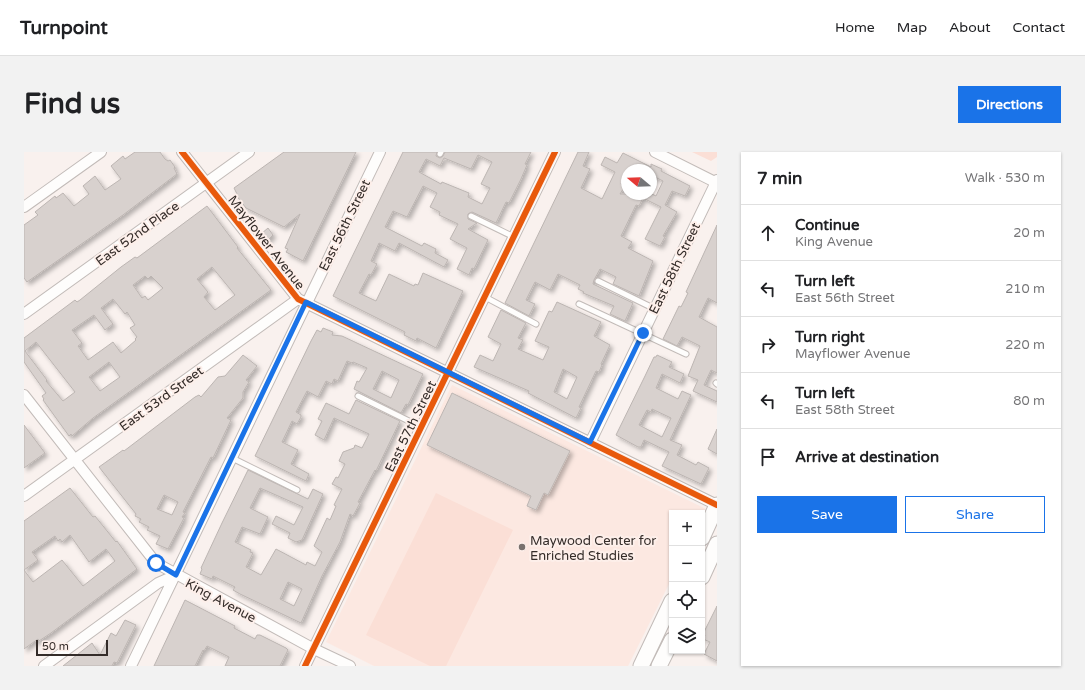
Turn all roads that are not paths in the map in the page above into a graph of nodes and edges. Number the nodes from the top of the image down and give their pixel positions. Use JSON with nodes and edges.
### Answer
{"nodes":[{"id":1,"x":101,"y":152,"type":"edge"},
{"id":2,"x":182,"y":152,"type":"edge"},
{"id":3,"x":249,"y":152,"type":"edge"},
{"id":4,"x":380,"y":152,"type":"edge"},
{"id":5,"x":655,"y":152,"type":"edge"},
{"id":6,"x":553,"y":153,"type":"edge"},
{"id":7,"x":717,"y":182,"type":"edge"},
{"id":8,"x":206,"y":183,"type":"junction"},
{"id":9,"x":24,"y":207,"type":"edge"},
{"id":10,"x":471,"y":216,"type":"dead end"},
{"id":11,"x":514,"y":237,"type":"junction"},
{"id":12,"x":598,"y":281,"type":"dead end"},
{"id":13,"x":485,"y":297,"type":"junction"},
{"id":14,"x":302,"y":301,"type":"junction"},
{"id":15,"x":579,"y":304,"type":"dead end"},
{"id":16,"x":655,"y":309,"type":"junction"},
{"id":17,"x":24,"y":314,"type":"edge"},
{"id":18,"x":536,"y":324,"type":"dead end"},
{"id":19,"x":643,"y":333,"type":"junction"},
{"id":20,"x":686,"y":354,"type":"dead end"},
{"id":21,"x":448,"y":372,"type":"junction"},
{"id":22,"x":24,"y":395,"type":"edge"},
{"id":23,"x":358,"y":396,"type":"dead end"},
{"id":24,"x":422,"y":427,"type":"junction"},
{"id":25,"x":590,"y":442,"type":"junction"},
{"id":26,"x":232,"y":458,"type":"junction"},
{"id":27,"x":75,"y":460,"type":"junction"},
{"id":28,"x":297,"y":490,"type":"dead end"},
{"id":29,"x":24,"y":496,"type":"edge"},
{"id":30,"x":717,"y":505,"type":"edge"},
{"id":31,"x":705,"y":531,"type":"edge"},
{"id":32,"x":717,"y":544,"type":"edge"},
{"id":33,"x":705,"y":570,"type":"edge"},
{"id":34,"x":176,"y":575,"type":"junction"},
{"id":35,"x":669,"y":607,"type":"edge"},
{"id":36,"x":669,"y":646,"type":"edge"},
{"id":37,"x":314,"y":649,"type":"junction"},
{"id":38,"x":44,"y":666,"type":"edge"},
{"id":39,"x":131,"y":666,"type":"edge"},
{"id":40,"x":305,"y":666,"type":"edge"},
{"id":41,"x":350,"y":666,"type":"edge"},
{"id":42,"x":641,"y":666,"type":"edge"},
{"id":43,"x":660,"y":666,"type":"edge"}],
"edges":[{"from":1,"to":9,"type":"street"},
{"from":2,"to":8,"type":"street","name":"Mayflower Avenue"},
{"from":3,"to":8,"type":"street","name":"East 52nd Place"},
{"from":4,"to":14,"type":"street","name":"East 56th Street"},
{"from":5,"to":7,"type":"street"},
{"from":6,"to":11,"type":"street","name":"East 57th Street"},
{"from":7,"to":16,"type":"street","name":"East 58th Street"},
{"from":8,"to":14,"type":"street","name":"Mayflower Avenue"},
{"from":8,"to":17,"type":"street","name":"East 52nd Place"},
{"from":10,"to":11,"type":"lane"},
{"from":11,"to":13,"type":"street","name":"East 57th Street"},
{"from":12,"to":16,"type":"lane"},
{"from":13,"to":18,"type":"lane"},
{"from":13,"to":21,"type":"street","name":"East 57th Street"},
{"from":14,"to":21,"type":"street","name":"Mayflower Avenue"},
{"from":14,"to":26,"type":"street","name":"East 56th Street"},
{"from":14,"to":27,"type":"street","name":"East 53rd Street"},
{"from":15,"to":19,"type":"lane"},
{"from":16,"to":19,"type":"street","name":"East 58th Street"},
{"from":19,"to":20,"type":"lane"},
{"from":19,"to":25,"type":"street","name":"East 58th Street"},
{"from":21,"to":24,"type":"street","name":"East 57th Street"},
{"from":21,"to":25,"type":"street","name":"Mayflower Avenue"},
{"from":22,"to":27,"type":"street","name":"King Avenue"},
{"from":23,"to":24,"type":"lane"},
{"from":24,"to":37,"type":"street","name":"East 57th Street"},
{"from":25,"to":30,"type":"street","name":"Mayflower Avenue"},
{"from":26,"to":28,"type":"lane"},
{"from":26,"to":34,"type":"street","name":"East 56th Street"},
{"from":27,"to":29,"type":"street","name":"East 53rd Street"},
{"from":27,"to":34,"type":"street","name":"King Avenue"},
{"from":30,"to":31,"type":"main road"},
{"from":32,"to":33,"type":"main road"},
{"from":34,"to":37,"type":"street","name":"King Avenue"},
{"from":34,"to":38,"type":"street"},
{"from":34,"to":39,"type":"street","name":"East 56th Street"},
{"from":35,"to":42,"type":"main road"},
{"from":36,"to":43,"type":"main road"},
{"from":37,"to":40,"type":"street","name":"East 57th Street"},
{"from":37,"to":41,"type":"street","name":"King Avenue"}]}
